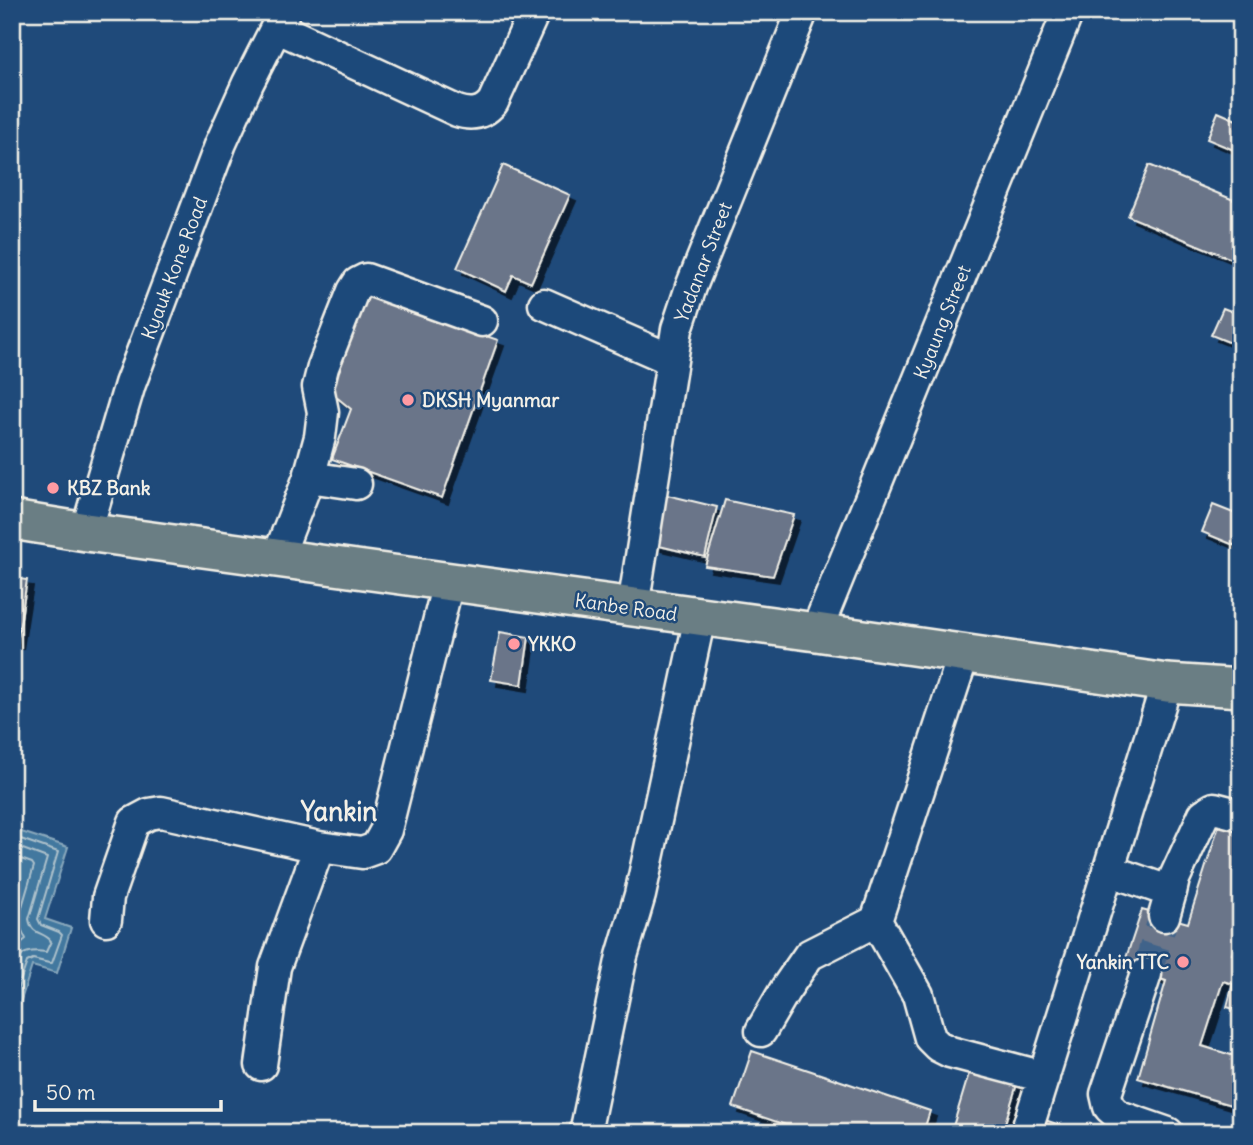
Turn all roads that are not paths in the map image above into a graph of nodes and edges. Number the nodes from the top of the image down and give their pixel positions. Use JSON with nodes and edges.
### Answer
{"nodes":[{"id":1,"x":534,"y":12,"type":"edge"},
{"id":2,"x":802,"y":12,"type":"edge"},
{"id":3,"x":1068,"y":12,"type":"edge"},
{"id":4,"x":280,"y":20,"type":"edge"},
{"id":5,"x":544,"y":303,"type":"dead end"},
{"id":6,"x":482,"y":321,"type":"dead end"},
{"id":7,"x":673,"y":360,"type":"junction"},
{"id":8,"x":309,"y":477,"type":"junction"},
{"id":9,"x":356,"y":484,"type":"dead end"},
{"id":10,"x":12,"y":520,"type":"edge"},
{"id":11,"x":86,"y":532,"type":"junction"},
{"id":12,"x":277,"y":559,"type":"junction"},
{"id":13,"x":448,"y":583,"type":"junction"},
{"id":14,"x":633,"y":607,"type":"junction"},
{"id":15,"x":700,"y":617,"type":"junction"},
{"id":16,"x":816,"y":632,"type":"junction"},
{"id":17,"x":964,"y":653,"type":"junction"},
{"id":18,"x":1167,"y":683,"type":"junction"},
{"id":19,"x":1241,"y":688,"type":"edge"},
{"id":20,"x":1241,"y":815,"type":"edge"},
{"id":21,"x":319,"y":847,"type":"junction"},
{"id":22,"x":1108,"y":870,"type":"junction"},
{"id":23,"x":106,"y":920,"type":"dead end"},
{"id":24,"x":876,"y":921,"type":"junction"},
{"id":25,"x":1146,"y":974,"type":"tunnel mouth"},
{"id":26,"x":761,"y":1031,"type":"dead end"},
{"id":27,"x":261,"y":1065,"type":"dead end"},
{"id":28,"x":1044,"y":1077,"type":"junction"},
{"id":29,"x":585,"y":1133,"type":"edge"},
{"id":30,"x":1026,"y":1133,"type":"edge"},
{"id":31,"x":1168,"y":1133,"type":"edge"}],
"edges":[{"from":1,"to":4,"type":"street"},
{"from":2,"to":7,"type":"street","name":"Yadanar Street"},
{"from":3,"to":16,"type":"street","name":"Kyaung Street"},
{"from":4,"to":11,"type":"street","name":"Kyauk Kone Road"},
{"from":5,"to":7,"type":"street"},
{"from":6,"to":8,"type":"street"},
{"from":7,"to":14,"type":"street","name":"Yadanar Street"},
{"from":8,"to":9,"type":"street"},
{"from":8,"to":12,"type":"street"},
{"from":10,"to":11,"type":"main road","name":"Kanbe Road"},
{"from":11,"to":12,"type":"main road","name":"Kanbe Road"},
{"from":12,"to":13,"type":"main road","name":"Kanbe Road"},
{"from":13,"to":14,"type":"main road","name":"Kanbe Road"},
{"from":13,"to":21,"type":"street"},
{"from":14,"to":15,"type":"main road","name":"Kanbe Road"},
{"from":15,"to":16,"type":"main road","name":"Kanbe Road"},
{"from":15,"to":29,"type":"street"},
{"from":16,"to":17,"type":"main road","name":"Kanbe Road"},
{"from":17,"to":18,"type":"main road","name":"Kanbe Road"},
{"from":17,"to":24,"type":"street"},
{"from":18,"to":19,"type":"main road","name":"Kanbe Road"},
{"from":18,"to":22,"type":"street"},
{"from":20,"to":22,"type":"street"},
{"from":21,"to":23,"type":"street"},
{"from":21,"to":27,"type":"street"},
{"from":22,"to":28,"type":"street"},
{"from":24,"to":26,"type":"street"},
{"from":24,"to":28,"type":"street"},
{"from":25,"to":31,"type":"street"},
{"from":28,"to":30,"type":"street"}]}
